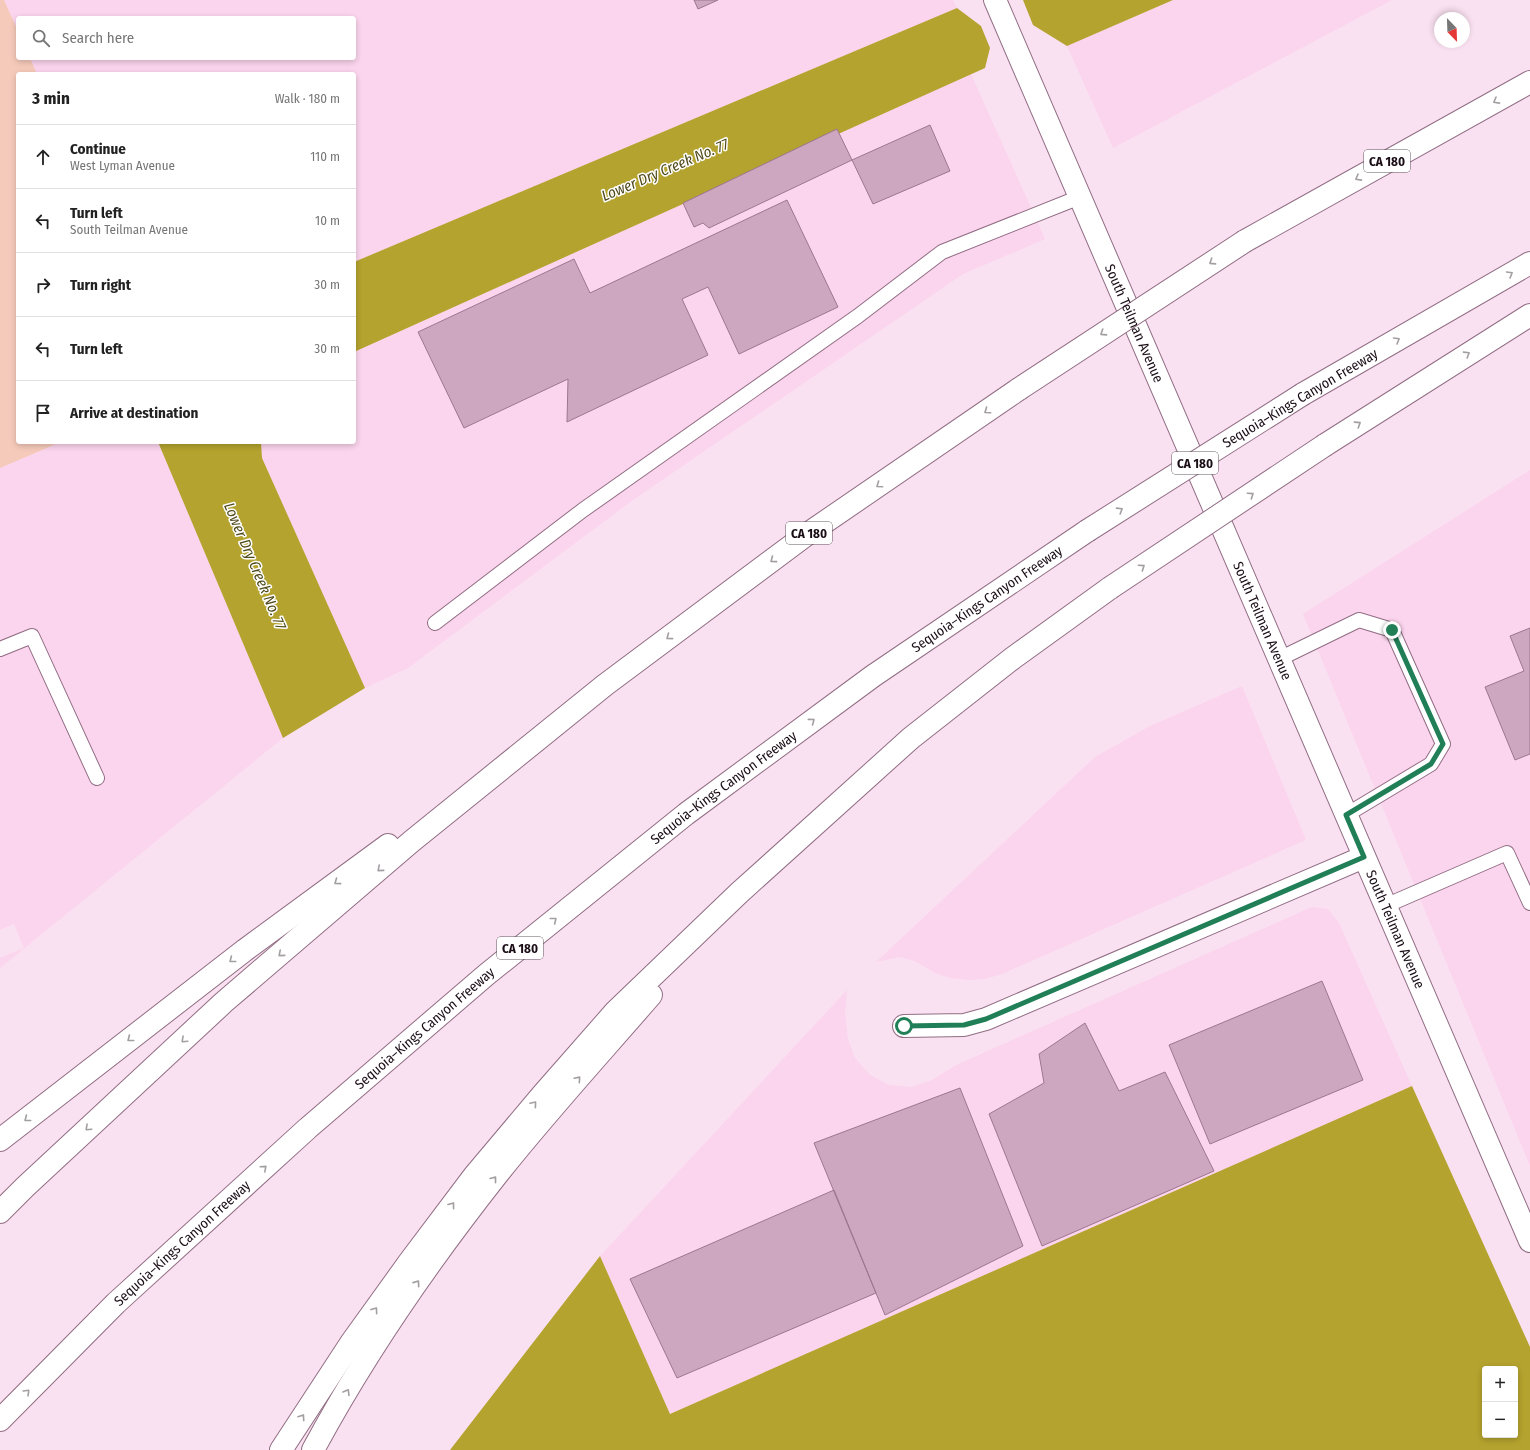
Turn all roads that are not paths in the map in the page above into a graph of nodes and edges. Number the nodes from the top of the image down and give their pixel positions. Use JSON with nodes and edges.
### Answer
{"nodes":[{"id":1,"x":996,"y":2,"type":"edge"},
{"id":2,"x":1530,"y":82,"type":"edge"},
{"id":3,"x":1080,"y":197,"type":"junction"},
{"id":4,"x":1530,"y":263,"type":"edge"},
{"id":5,"x":1530,"y":315,"type":"edge"},
{"id":6,"x":435,"y":623,"type":"dead end"},
{"id":7,"x":0,"y":649,"type":"edge"},
{"id":8,"x":1279,"y":659,"type":"junction"},
{"id":9,"x":605,"y":685,"type":"junction"},
{"id":10,"x":97,"y":778,"type":"dead end"},
{"id":11,"x":1346,"y":815,"type":"junction"},
{"id":12,"x":1364,"y":857,"type":"junction"},
{"id":13,"x":739,"y":892,"type":"junction"},
{"id":14,"x":1530,"y":903,"type":"edge"},
{"id":15,"x":1385,"y":906,"type":"junction"},
{"id":16,"x":904,"y":1026,"type":"dead end"},
{"id":17,"x":0,"y":1140,"type":"edge"},
{"id":18,"x":0,"y":1212,"type":"edge"},
{"id":19,"x":1528,"y":1231,"type":"edge"},
{"id":20,"x":0,"y":1420,"type":"edge"},
{"id":21,"x":281,"y":1450,"type":"edge"},
{"id":22,"x":313,"y":1450,"type":"edge"}],
"edges":[{"from":1,"to":3,"type":"main road","name":"South Teilman Avenue"},
{"from":2,"to":9,"type":"main road","number":"CA 180","one_way":true,"bridge":true},
{"from":3,"to":6,"type":"lane"},
{"from":3,"to":8,"type":"main road","name":"South Teilman Avenue"},
{"from":20,"to":4,"type":"main road","name":"Sequoia–Kings Canyon Freeway","number":"CA 180","one_way":true,"bridge":true},
{"from":13,"to":5,"type":"main road","one_way":true,"bridge":true},
{"from":7,"to":10,"type":"lane"},
{"from":8,"to":11,"type":"main road","name":"South Teilman Avenue"},
{"from":8,"to":11,"type":"lane"},
{"from":9,"to":17,"type":"main road","one_way":true},
{"from":9,"to":18,"type":"main road","number":"CA 180","one_way":true},
{"from":11,"to":12,"type":"main road","name":"South Teilman Avenue"},
{"from":12,"to":15,"type":"main road","name":"South Teilman Avenue"},
{"from":12,"to":16,"type":"main road"},
{"from":21,"to":13,"type":"main road","one_way":true},
{"from":22,"to":13,"type":"main road","one_way":true},
{"from":14,"to":15,"type":"lane"},
{"from":15,"to":19,"type":"main road","name":"South Teilman Avenue"}]}
